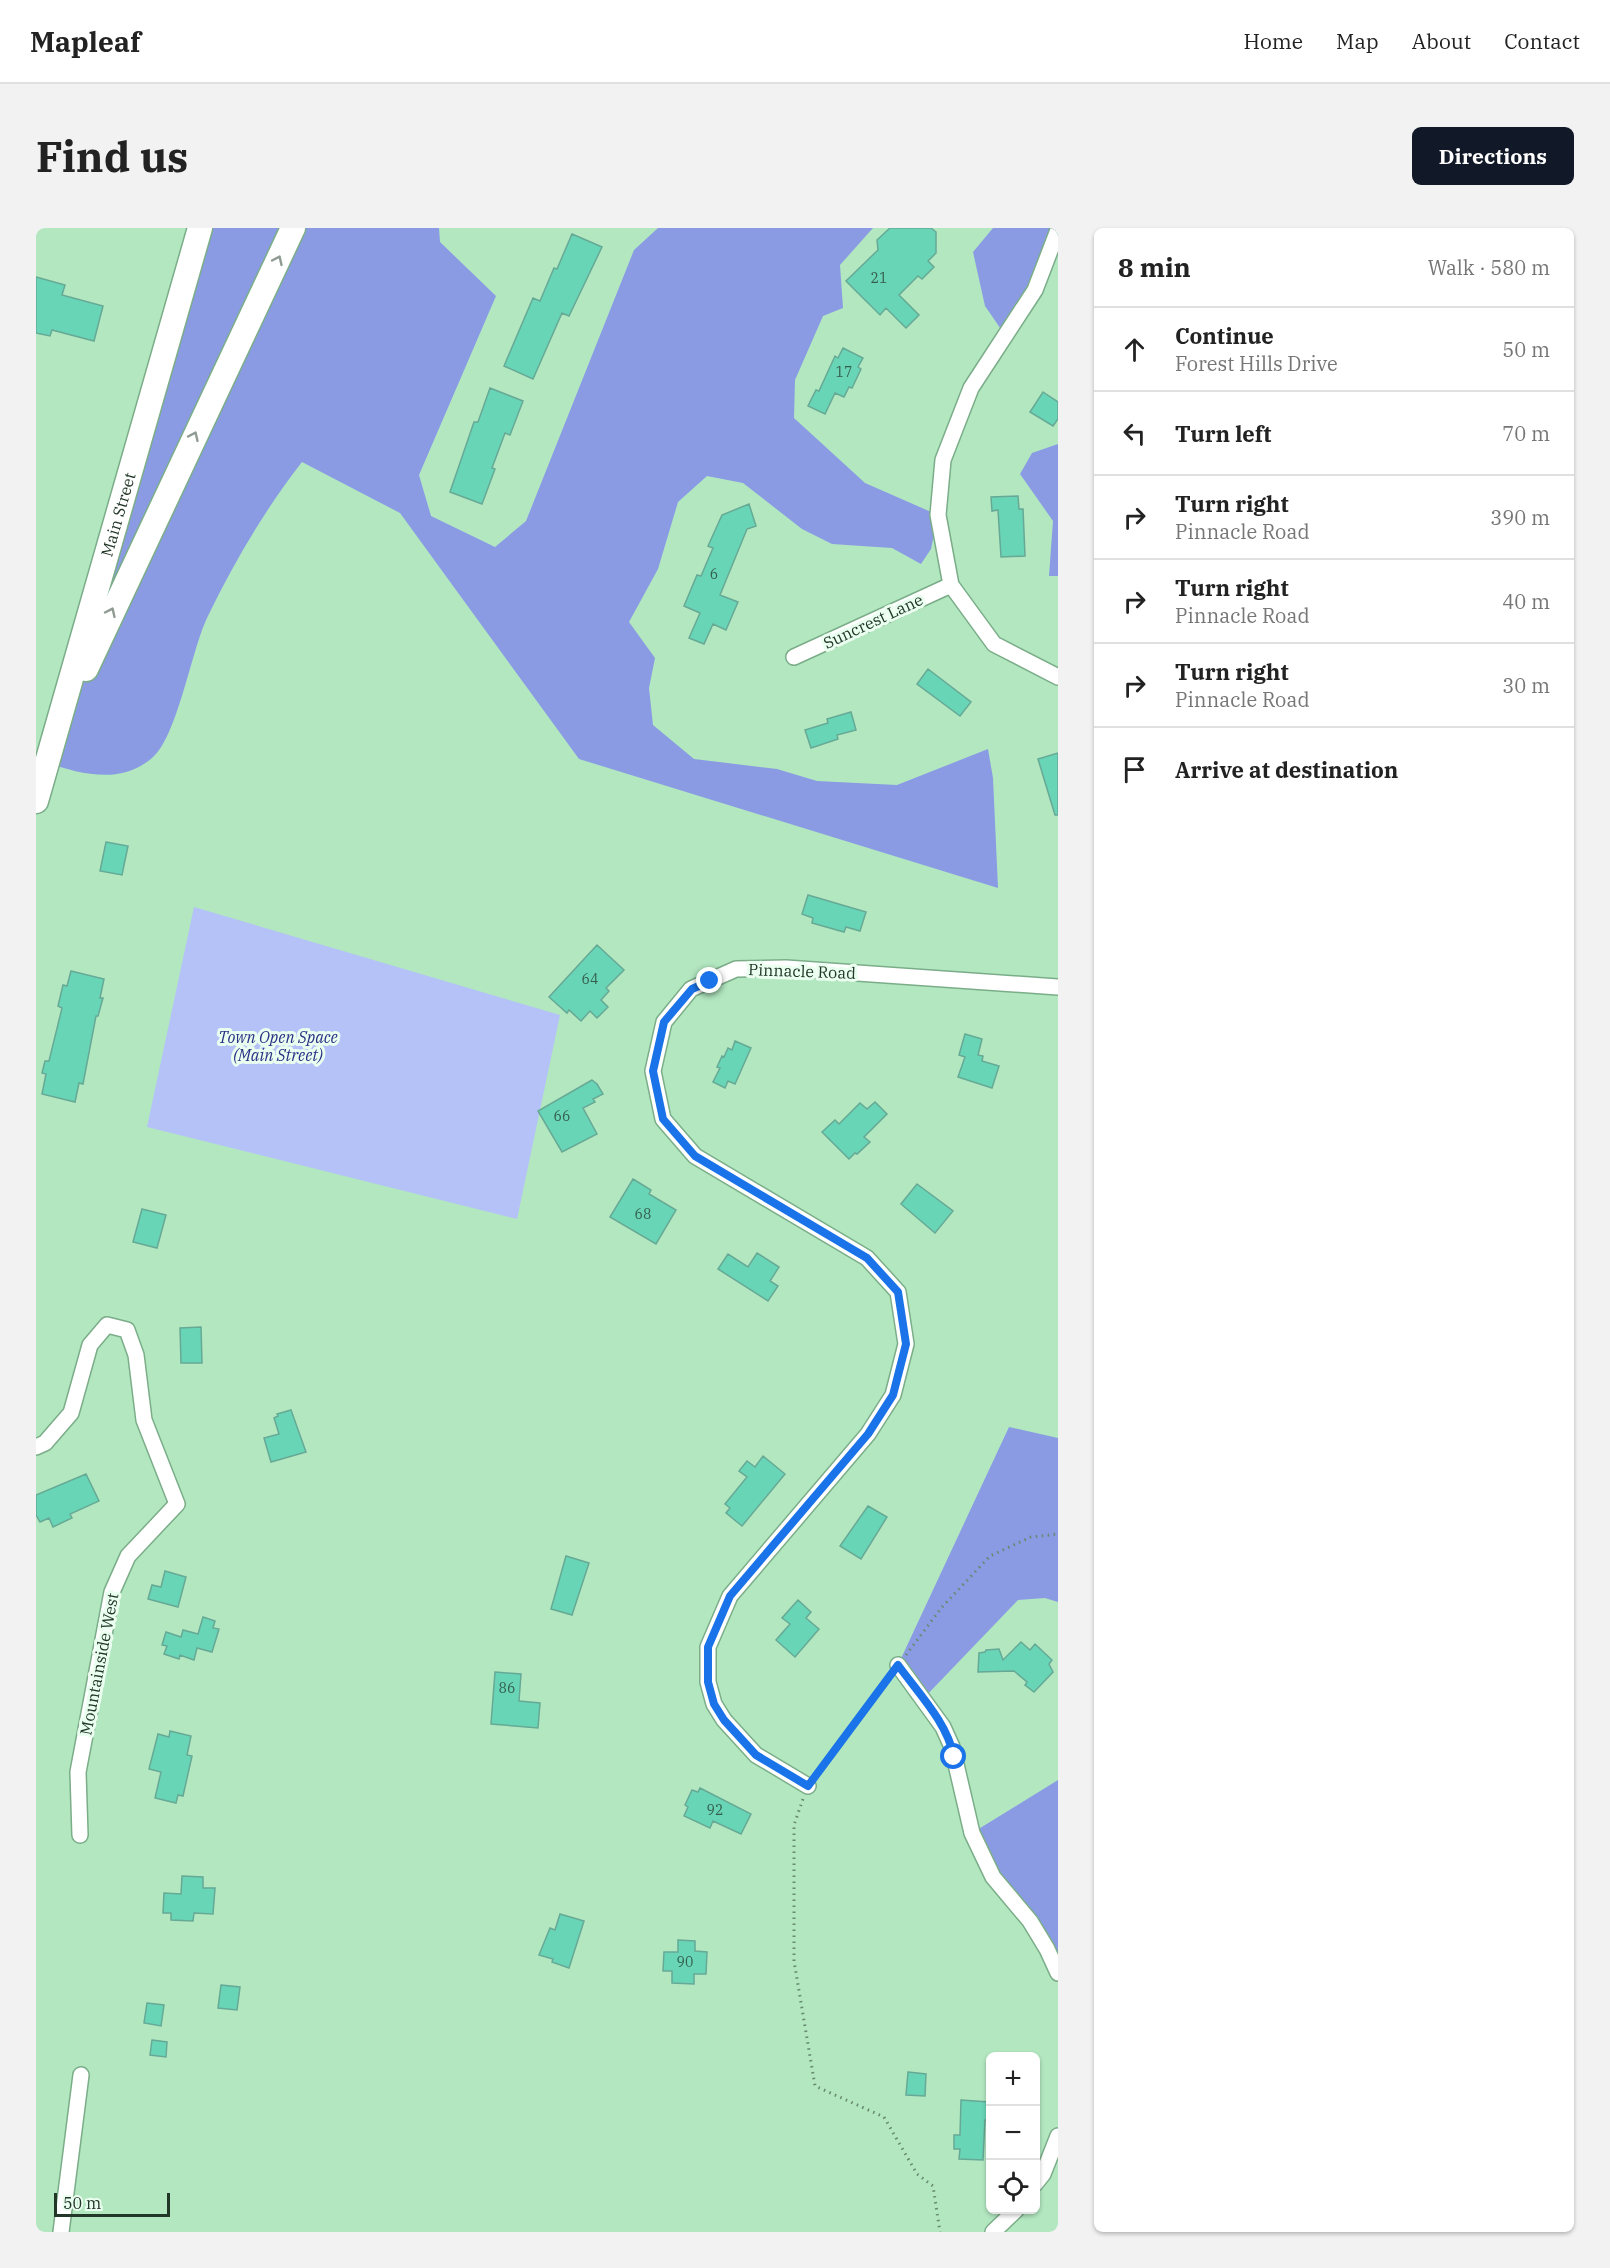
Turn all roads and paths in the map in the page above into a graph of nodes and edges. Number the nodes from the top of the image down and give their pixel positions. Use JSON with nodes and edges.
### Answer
{"nodes":[{"id":1,"x":200,"y":228,"type":"edge"},
{"id":2,"x":293,"y":228,"type":"edge"},
{"id":3,"x":1058,"y":230,"type":"edge"},
{"id":4,"x":951,"y":585,"type":"junction"},
{"id":5,"x":794,"y":657,"type":"dead end"},
{"id":6,"x":1058,"y":677,"type":"edge"},
{"id":7,"x":47,"y":763,"type":"junction"},
{"id":8,"x":36,"y":801,"type":"edge"},
{"id":9,"x":1058,"y":987,"type":"edge"},
{"id":10,"x":36,"y":1447,"type":"edge"},
{"id":11,"x":1058,"y":1534,"type":"edge"},
{"id":12,"x":898,"y":1665,"type":"junction"},
{"id":13,"x":808,"y":1786,"type":"junction"},
{"id":14,"x":80,"y":1834,"type":"dead end"},
{"id":15,"x":1058,"y":1973,"type":"edge"},
{"id":16,"x":81,"y":2075,"type":"dead end"},
{"id":17,"x":1058,"y":2136,"type":"edge"},
{"id":18,"x":1040,"y":2178,"type":"edge"},
{"id":19,"x":1012,"y":2214,"type":"edge"},
{"id":20,"x":61,"y":2232,"type":"edge"},
{"id":21,"x":940,"y":2232,"type":"edge"},
{"id":22,"x":993,"y":2232,"type":"edge"}],
"edges":[{"from":1,"to":7,"type":"highway","name":"Main Street"},
{"from":7,"to":2,"type":"highway","one_way":true},
{"from":3,"to":4,"type":"street"},
{"from":4,"to":5,"type":"street","name":"Suncrest Lane"},
{"from":4,"to":6,"type":"street"},
{"from":7,"to":8,"type":"highway","name":"Main Street"},
{"from":9,"to":13,"type":"street","name":"Pinnacle Road"},
{"from":10,"to":14,"type":"street","name":"Mountainside West"},
{"from":11,"to":12,"type":"path"},
{"from":12,"to":13,"type":"path"},
{"from":12,"to":15,"type":"street"},
{"from":13,"to":21,"type":"path"},
{"from":16,"to":20,"type":"street"},
{"from":17,"to":18,"type":"street"},
{"from":19,"to":22,"type":"street"}]}
